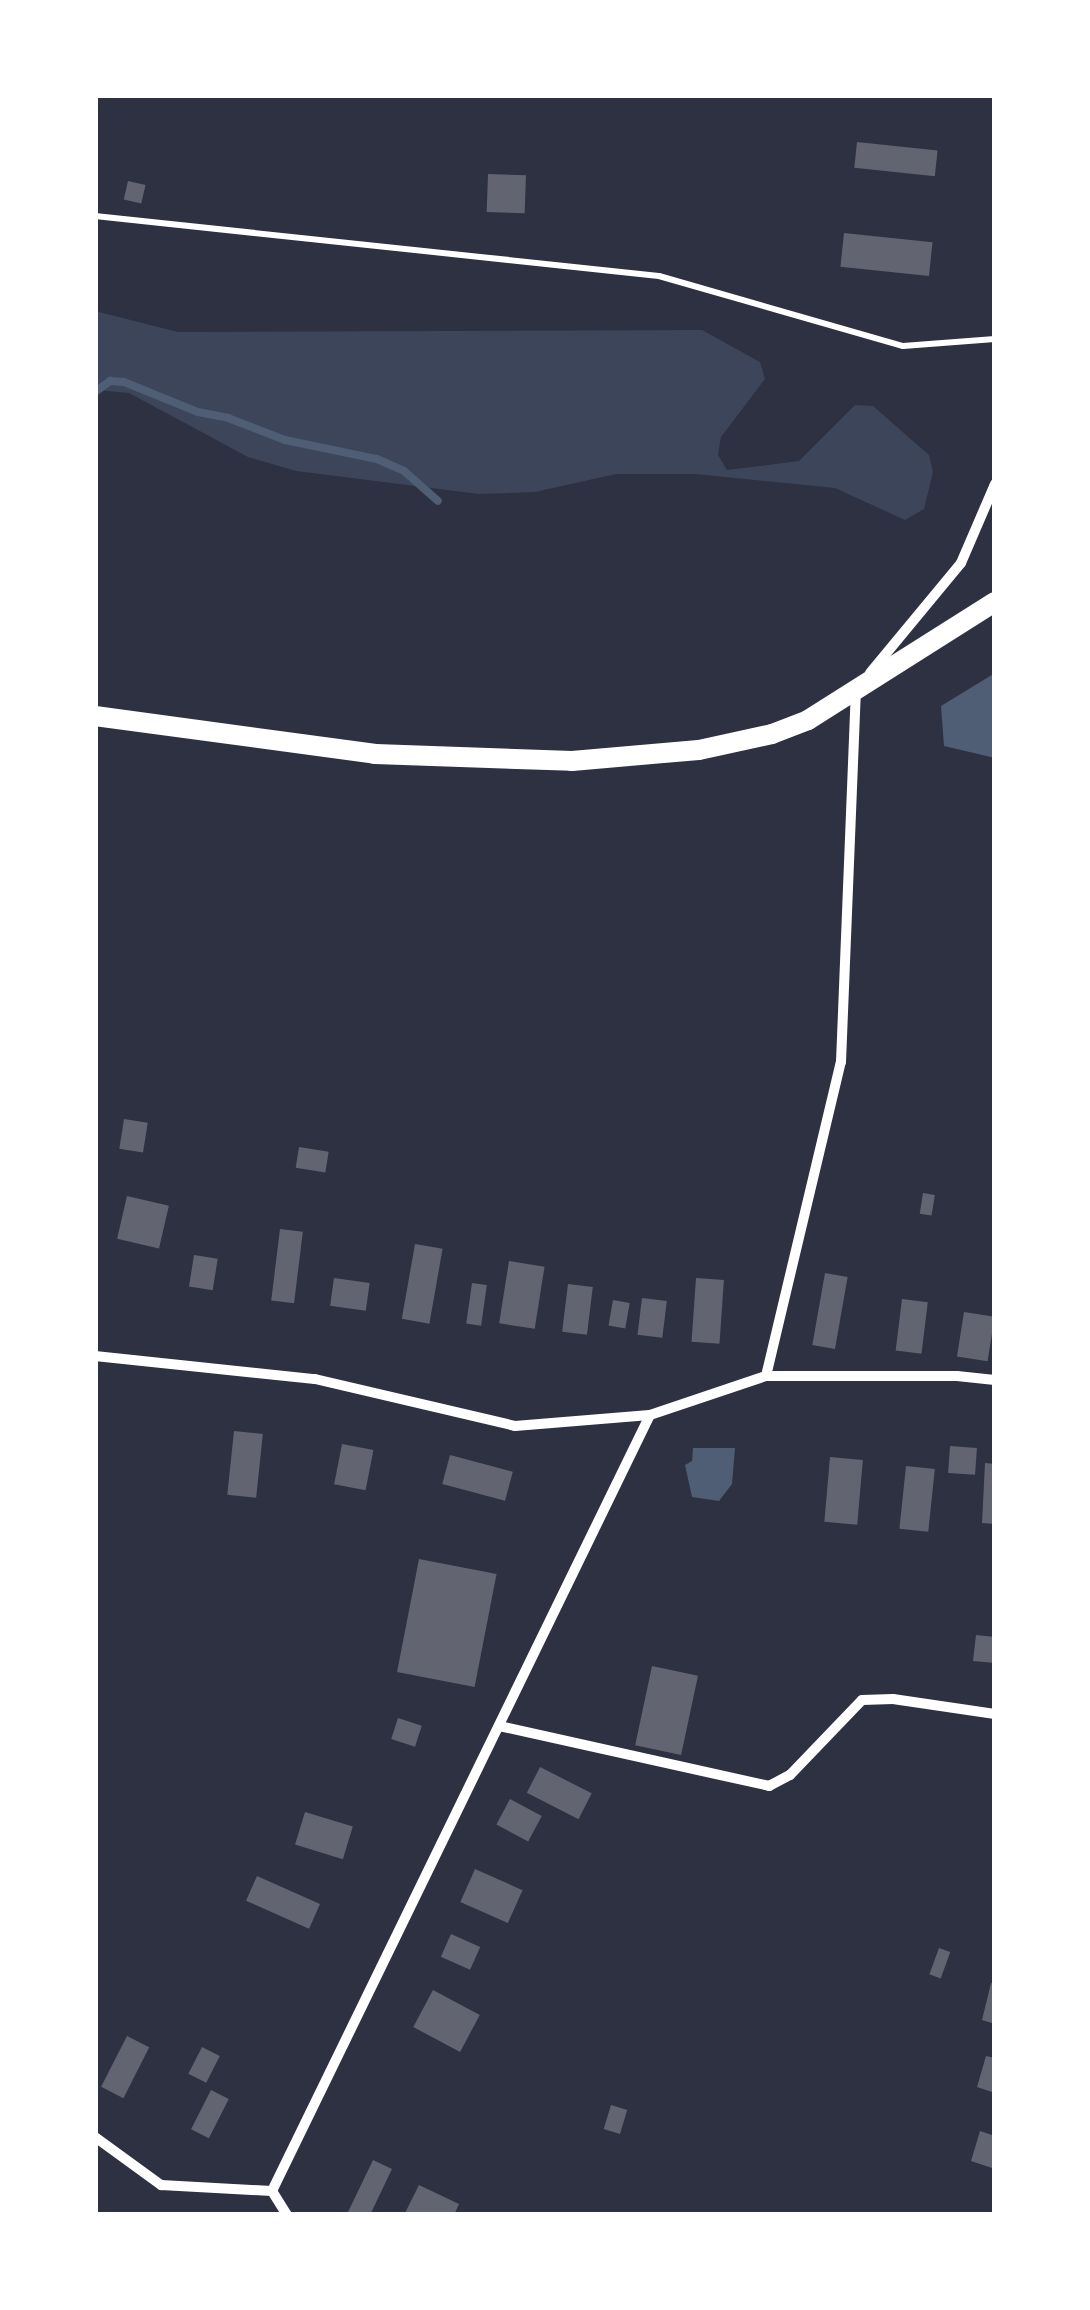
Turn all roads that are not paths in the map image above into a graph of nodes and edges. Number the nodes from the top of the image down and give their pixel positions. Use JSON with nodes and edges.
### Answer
{"nodes":[{"id":1,"x":95,"y":216,"type":"edge"},
{"id":2,"x":995,"y":339,"type":"edge"},
{"id":3,"x":995,"y":484,"type":"edge"},
{"id":4,"x":995,"y":602,"type":"edge"},
{"id":5,"x":856,"y":690,"type":"junction"},
{"id":6,"x":95,"y":716,"type":"edge"},
{"id":7,"x":95,"y":1356,"type":"edge"},
{"id":8,"x":766,"y":1376,"type":"junction"},
{"id":9,"x":995,"y":1380,"type":"edge"},
{"id":10,"x":650,"y":1416,"type":"junction"},
{"id":11,"x":995,"y":1714,"type":"edge"},
{"id":12,"x":499,"y":1726,"type":"junction"},
{"id":13,"x":95,"y":2137,"type":"edge"},
{"id":14,"x":272,"y":2192,"type":"junction"},
{"id":15,"x":287,"y":2215,"type":"edge"}],
"edges":[{"from":1,"to":2,"type":"lane"},
{"from":3,"to":5,"type":"street"},
{"from":4,"to":5,"type":"main road"},
{"from":5,"to":6,"type":"main road"},
{"from":5,"to":8,"type":"street"},
{"from":7,"to":10,"type":"street"},
{"from":8,"to":9,"type":"street"},
{"from":8,"to":10,"type":"street"},
{"from":10,"to":12,"type":"street"},
{"from":11,"to":12,"type":"street"},
{"from":12,"to":14,"type":"street"},
{"from":13,"to":14,"type":"street"},
{"from":14,"to":15,"type":"street"}]}
